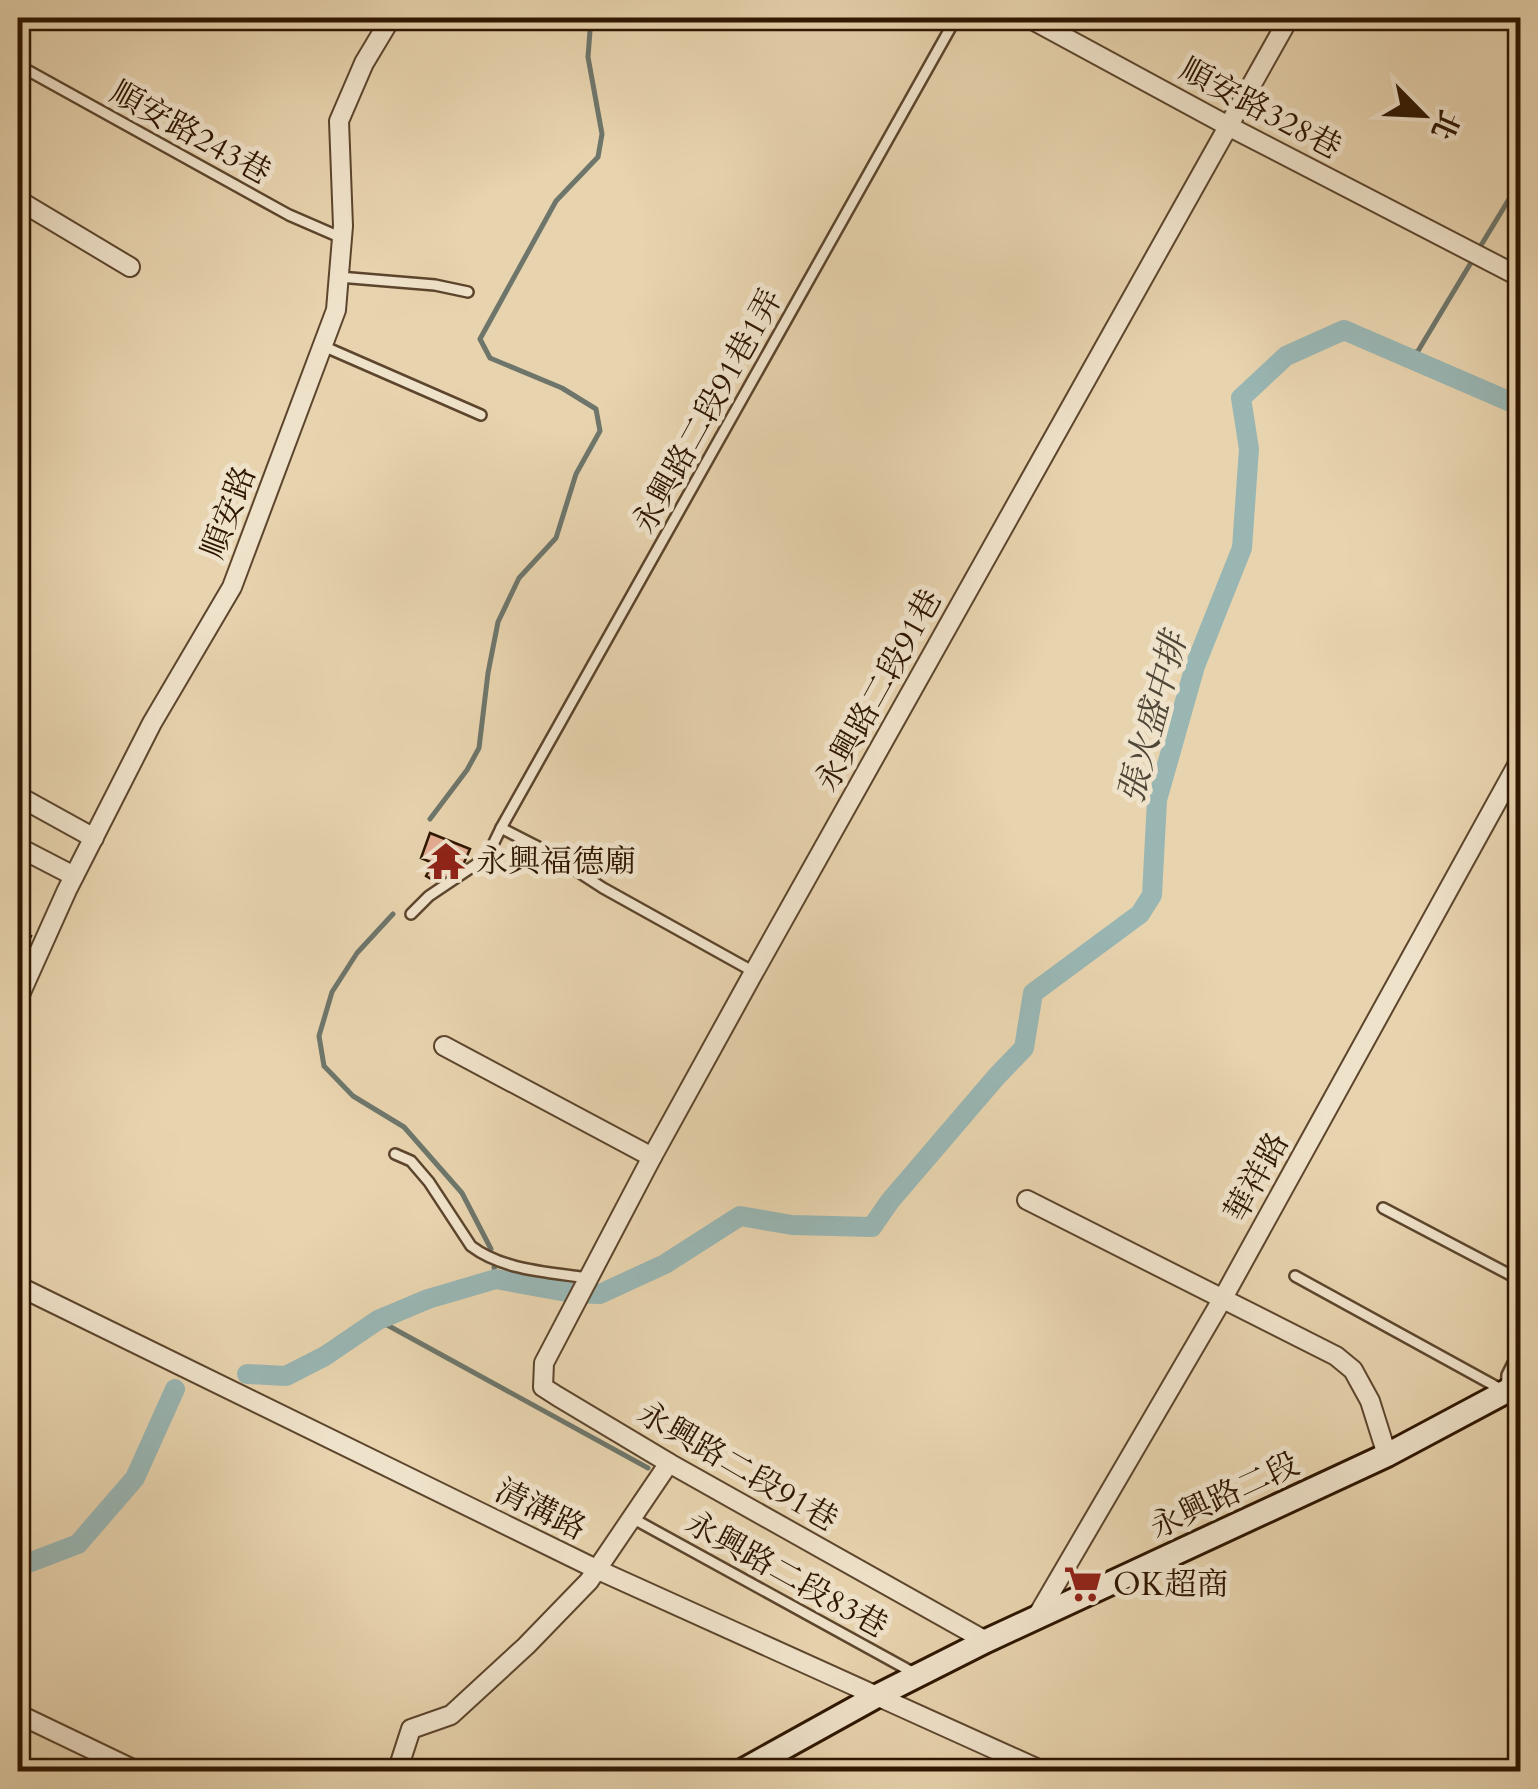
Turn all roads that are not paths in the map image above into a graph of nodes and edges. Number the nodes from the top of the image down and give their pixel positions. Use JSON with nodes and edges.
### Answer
{"nodes":[{"id":1,"x":391,"y":18,"type":"edge"},
{"id":2,"x":956,"y":18,"type":"edge"},
{"id":3,"x":1029,"y":18,"type":"edge"},
{"id":4,"x":1289,"y":18,"type":"edge"},
{"id":5,"x":18,"y":65,"type":"edge"},
{"id":6,"x":1230,"y":126,"type":"junction"},
{"id":7,"x":18,"y":200,"type":"edge"},
{"id":8,"x":342,"y":238,"type":"junction"},
{"id":9,"x":130,"y":266,"type":"dead end"},
{"id":10,"x":338,"y":277,"type":"junction"},
{"id":11,"x":1520,"y":277,"type":"edge"},
{"id":12,"x":468,"y":292,"type":"dead end"},
{"id":13,"x":323,"y":346,"type":"junction"},
{"id":14,"x":481,"y":415,"type":"dead end"},
{"id":15,"x":1520,"y":760,"type":"edge"},
{"id":16,"x":18,"y":796,"type":"edge"},
{"id":17,"x":501,"y":828,"type":"junction"},
{"id":18,"x":94,"y":838,"type":"junction"},
{"id":19,"x":18,"y":847,"type":"edge"},
{"id":20,"x":74,"y":876,"type":"junction"},
{"id":21,"x":411,"y":914,"type":"dead end"},
{"id":22,"x":754,"y":972,"type":"junction"},
{"id":23,"x":20,"y":988,"type":"edge"},
{"id":24,"x":444,"y":1046,"type":"dead end"},
{"id":25,"x":395,"y":1154,"type":"dead end"},
{"id":26,"x":652,"y":1156,"type":"junction"},
{"id":27,"x":1027,"y":1200,"type":"dead end"},
{"id":28,"x":1384,"y":1208,"type":"dead end"},
{"id":29,"x":1295,"y":1276,"type":"dead end"},
{"id":30,"x":1520,"y":1280,"type":"edge"},
{"id":31,"x":18,"y":1286,"type":"edge"},
{"id":32,"x":583,"y":1288,"type":"junction"},
{"id":33,"x":1223,"y":1298,"type":"junction"},
{"id":34,"x":1520,"y":1349,"type":"edge"},
{"id":35,"x":1513,"y":1388,"type":"edge"},
{"id":36,"x":1387,"y":1455,"type":"junction"},
{"id":37,"x":669,"y":1463,"type":"junction"},
{"id":38,"x":632,"y":1518,"type":"junction"},
{"id":39,"x":596,"y":1569,"type":"junction"},
{"id":40,"x":1036,"y":1618,"type":"junction"},
{"id":41,"x":986,"y":1642,"type":"junction"},
{"id":42,"x":919,"y":1675,"type":"junction"},
{"id":43,"x":877,"y":1696,"type":"junction"},
{"id":44,"x":18,"y":1714,"type":"edge"},
{"id":45,"x":139,"y":1772,"type":"edge"},
{"id":46,"x":397,"y":1772,"type":"edge"},
{"id":47,"x":740,"y":1772,"type":"edge"},
{"id":48,"x":1045,"y":1772,"type":"edge"}],
"edges":[{"from":1,"to":8,"type":"street","name":"順安路"},
{"from":2,"to":17,"type":"lane","name":"永興路二段91巷1弄"},
{"from":3,"to":6,"type":"street","name":"順安路328巷"},
{"from":4,"to":6,"type":"street","name":"永興路二段91巷"},
{"from":5,"to":8,"type":"lane","name":"順安路243巷"},
{"from":6,"to":11,"type":"street","name":"順安路328巷"},
{"from":6,"to":22,"type":"street","name":"永興路二段91巷"},
{"from":7,"to":9,"type":"street"},
{"from":8,"to":10,"type":"street","name":"順安路"},
{"from":10,"to":12,"type":"lane"},
{"from":10,"to":13,"type":"street","name":"順安路"},
{"from":13,"to":14,"type":"lane"},
{"from":13,"to":18,"type":"street","name":"順安路"},
{"from":15,"to":33,"type":"street","name":"華祥路"},
{"from":16,"to":18,"type":"street"},
{"from":17,"to":21,"type":"lane","name":"永興路二段91巷1弄"},
{"from":17,"to":22,"type":"lane"},
{"from":18,"to":20,"type":"street","name":"順安路"},
{"from":19,"to":20,"type":"street"},
{"from":20,"to":23,"type":"street","name":"順安路"},
{"from":22,"to":26,"type":"street","name":"永興路二段91巷"},
{"from":24,"to":26,"type":"street"},
{"from":25,"to":32,"type":"lane"},
{"from":26,"to":32,"type":"street","name":"永興路二段91巷"},
{"from":27,"to":33,"type":"street"},
{"from":28,"to":30,"type":"lane"},
{"from":29,"to":35,"type":"lane"},
{"from":31,"to":39,"type":"street","name":"清溝路"},
{"from":32,"to":37,"type":"street","name":"永興路二段91巷"},
{"from":33,"to":36,"type":"street"},
{"from":33,"to":40,"type":"street","name":"華祥路"},
{"from":34,"to":35,"type":"lane"},
{"from":35,"to":36,"type":"street","name":"永興路二段"},
{"from":36,"to":40,"type":"street","name":"永興路二段"},
{"from":37,"to":38,"type":"street"},
{"from":37,"to":41,"type":"street","name":"永興路二段91巷"},
{"from":38,"to":39,"type":"street"},
{"from":38,"to":42,"type":"lane","name":"永興路二段83巷"},
{"from":39,"to":43,"type":"street","name":"清溝路"},
{"from":39,"to":46,"type":"street"},
{"from":40,"to":41,"type":"street","name":"永興路二段"},
{"from":41,"to":42,"type":"street","name":"永興路二段"},
{"from":42,"to":43,"type":"street","name":"永興路二段"},
{"from":43,"to":47,"type":"street","name":"永興路二段"},
{"from":43,"to":48,"type":"street","name":"清溝路"},
{"from":44,"to":45,"type":"street"}]}
